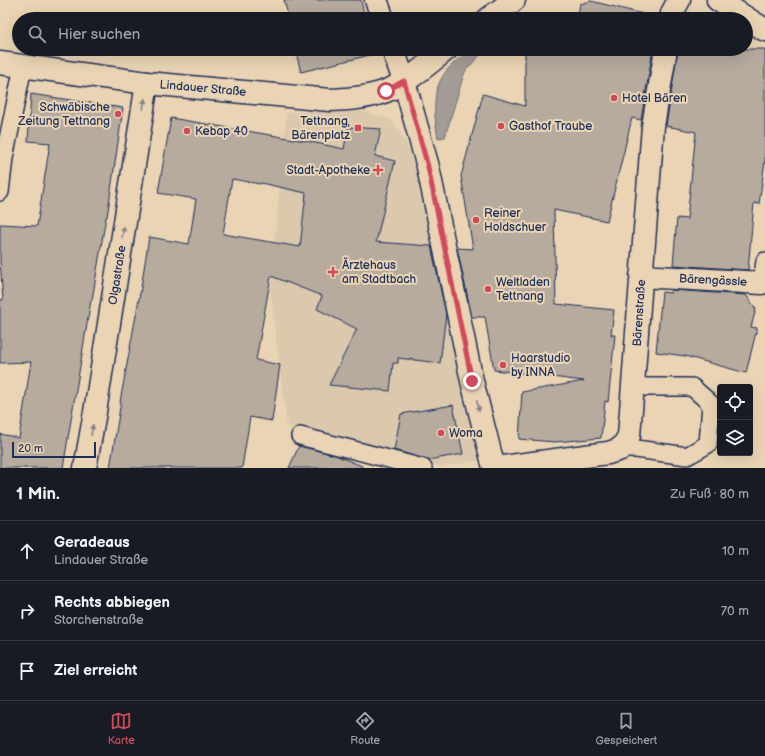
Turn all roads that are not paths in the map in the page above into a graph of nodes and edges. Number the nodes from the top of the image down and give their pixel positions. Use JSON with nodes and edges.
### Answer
{"nodes":[{"id":1,"x":376,"y":0,"type":"edge"},
{"id":2,"x":514,"y":0,"type":"edge"},
{"id":3,"x":679,"y":0,"type":"edge"},
{"id":4,"x":718,"y":0,"type":"edge"},
{"id":5,"x":380,"y":12,"type":"edge"},
{"id":6,"x":498,"y":12,"type":"edge"},
{"id":7,"x":673,"y":12,"type":"edge"},
{"id":8,"x":737,"y":12,"type":"edge"},
{"id":9,"x":753,"y":22,"type":"edge"},
{"id":10,"x":765,"y":30,"type":"edge"},
{"id":11,"x":395,"y":56,"type":"edge"},
{"id":12,"x":438,"y":56,"type":"edge"},
{"id":13,"x":665,"y":56,"type":"edge"},
{"id":14,"x":0,"y":63,"type":"edge"},
{"id":15,"x":22,"y":66,"type":"junction"},
{"id":16,"x":404,"y":81,"type":"junction"},
{"id":17,"x":147,"y":83,"type":"junction"},
{"id":18,"x":0,"y":192,"type":"edge"},
{"id":19,"x":765,"y":261,"type":"edge"},
{"id":20,"x":641,"y":276,"type":"junction"},
{"id":21,"x":762,"y":283,"type":"joint"},
{"id":22,"x":633,"y":385,"type":"junction"},
{"id":23,"x":300,"y":436,"type":"dead end"},
{"id":24,"x":621,"y":449,"type":"junction"},
{"id":25,"x":85,"y":468,"type":"edge"},
{"id":26,"x":423,"y":468,"type":"edge"},
{"id":27,"x":494,"y":468,"type":"edge"}],
"edges":[{"from":1,"to":5,"type":"street"},
{"from":2,"to":6,"type":"street"},
{"from":3,"to":7,"type":"street"},
{"from":4,"to":8,"type":"street"},
{"from":9,"to":10,"type":"street"},
{"from":11,"to":16,"type":"street"},
{"from":12,"to":16,"type":"street","name":"Lindauer Straße"},
{"from":13,"to":20,"type":"street","name":"Bärenstraße"},
{"from":14,"to":15,"type":"street","name":"Lindauer Straße"},
{"from":15,"to":17,"type":"street","name":"Lindauer Straße"},
{"from":15,"to":18,"type":"lane"},
{"from":16,"to":17,"type":"street","name":"Lindauer Straße"},
{"from":16,"to":27,"type":"street","one_way":true},
{"from":25,"to":17,"type":"street","name":"Olgastraße","one_way":true},
{"from":19,"to":21,"type":"lane","name":"Bärengässle"},
{"from":20,"to":21,"type":"street","name":"Bärengässle"},
{"from":20,"to":22,"type":"street","name":"Bärenstraße"},
{"from":22,"to":24,"type":"street","name":"Bärenstraße"},
{"from":22,"to":24,"type":"lane"},
{"from":23,"to":26,"type":"lane"},
{"from":24,"to":27,"type":"street"}]}
